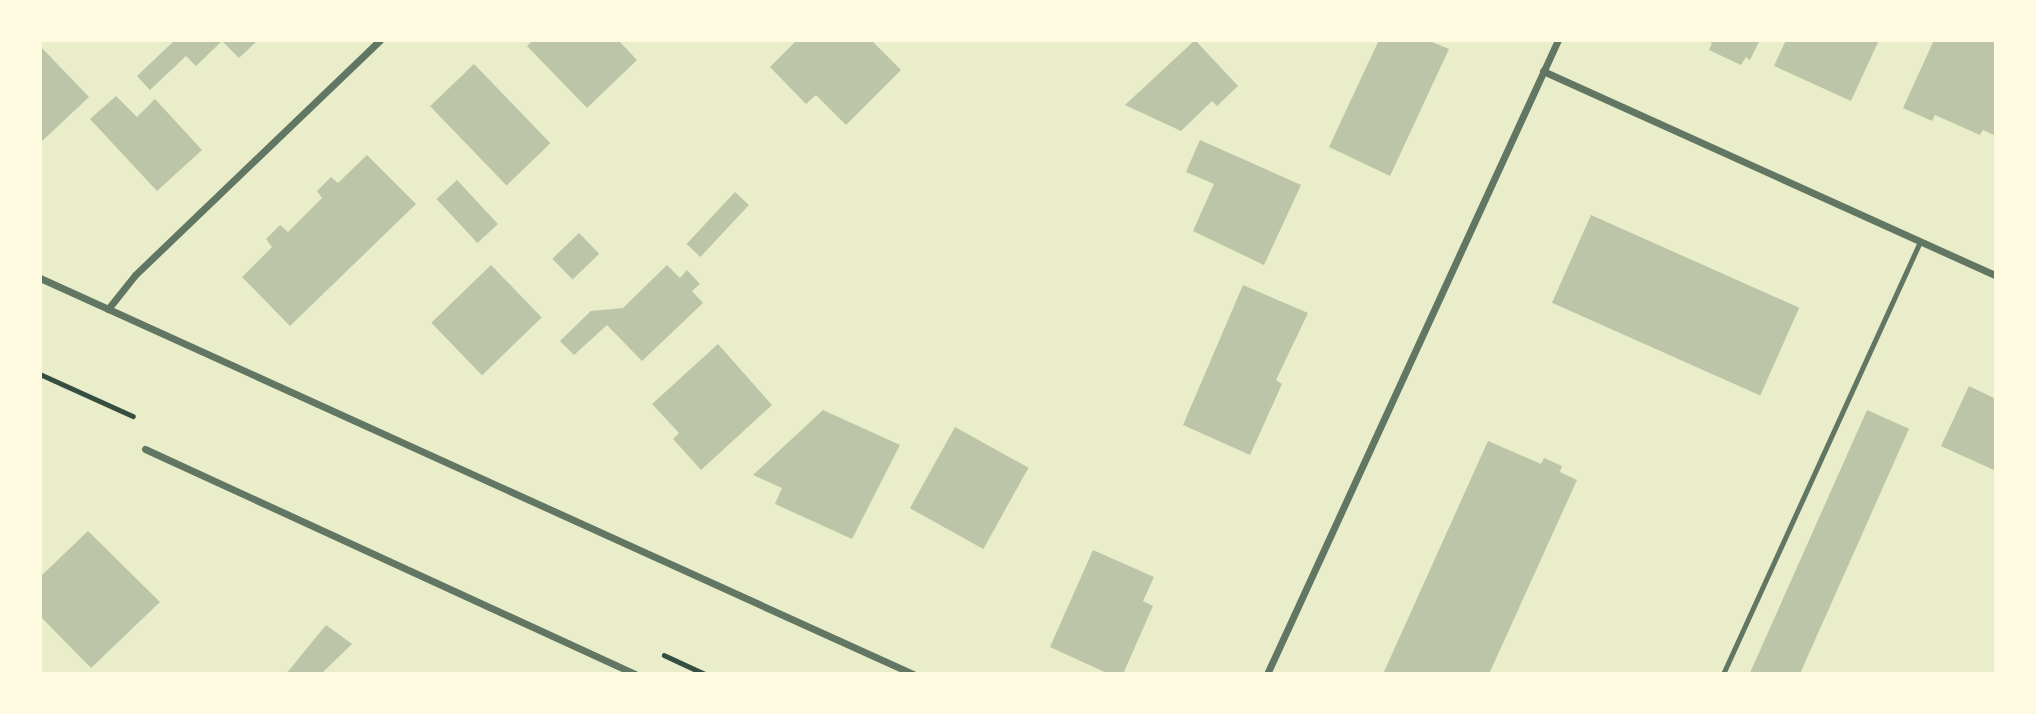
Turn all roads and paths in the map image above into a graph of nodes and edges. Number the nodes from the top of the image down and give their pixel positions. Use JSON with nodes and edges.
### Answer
{"nodes":[{"id":1,"x":380,"y":40,"type":"edge"},
{"id":2,"x":1558,"y":40,"type":"edge"},
{"id":3,"x":1543,"y":71,"type":"junction"},
{"id":4,"x":1920,"y":242,"type":"junction"},
{"id":5,"x":1996,"y":276,"type":"edge"},
{"id":6,"x":40,"y":278,"type":"edge"},
{"id":7,"x":108,"y":309,"type":"junction"},
{"id":8,"x":145,"y":449,"type":"dead end"},
{"id":9,"x":635,"y":674,"type":"edge"},
{"id":10,"x":913,"y":674,"type":"edge"},
{"id":11,"x":1267,"y":674,"type":"edge"},
{"id":12,"x":1723,"y":674,"type":"edge"}],
"edges":[{"from":1,"to":7,"type":"street"},
{"from":2,"to":3,"type":"street"},
{"from":3,"to":4,"type":"street"},
{"from":3,"to":11,"type":"street"},
{"from":4,"to":5,"type":"street"},
{"from":4,"to":12,"type":"lane"},
{"from":6,"to":7,"type":"street"},
{"from":7,"to":10,"type":"street"},
{"from":8,"to":9,"type":"street"}]}
